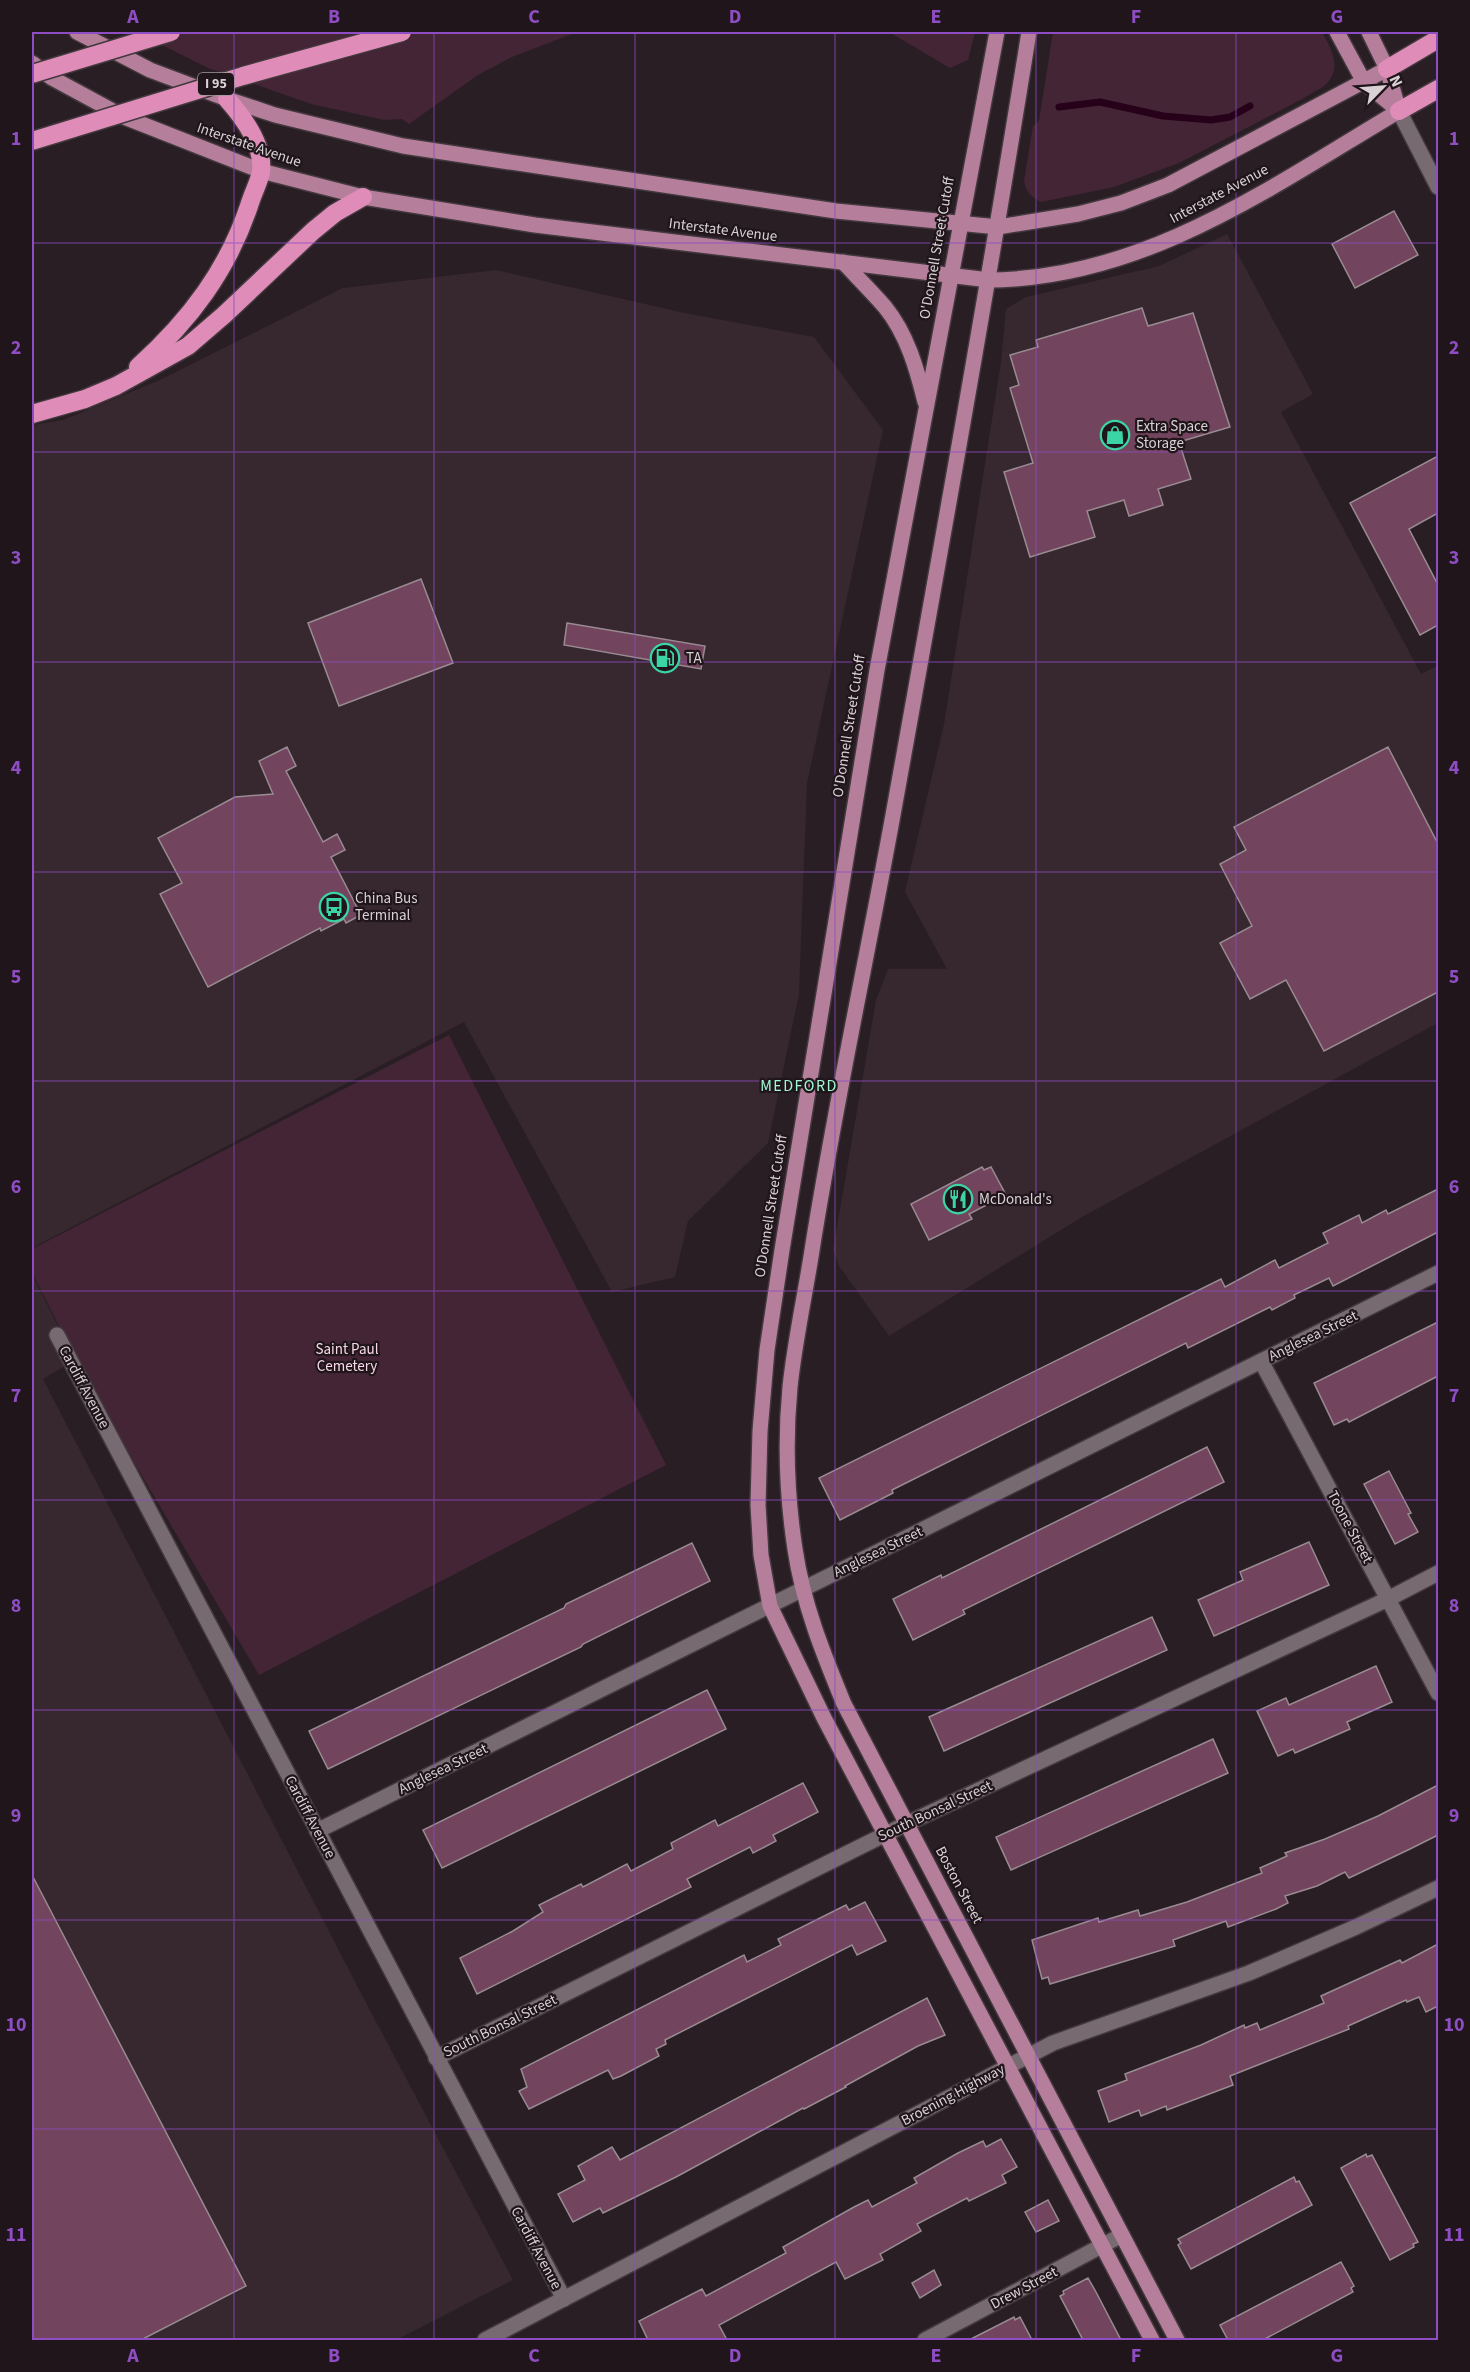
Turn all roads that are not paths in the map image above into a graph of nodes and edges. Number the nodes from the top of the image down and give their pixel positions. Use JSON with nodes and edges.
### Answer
{"nodes":[{"id":1,"x":77,"y":32,"type":"edge"},
{"id":2,"x":171,"y":32,"type":"edge"},
{"id":3,"x":402,"y":32,"type":"edge"},
{"id":4,"x":997,"y":32,"type":"edge"},
{"id":5,"x":1029,"y":32,"type":"edge"},
{"id":6,"x":1337,"y":32,"type":"edge"},
{"id":7,"x":1369,"y":32,"type":"edge"},
{"id":8,"x":1438,"y":39,"type":"edge"},
{"id":9,"x":32,"y":63,"type":"edge"},
{"id":10,"x":1387,"y":69,"type":"junction"},
{"id":11,"x":32,"y":74,"type":"edge"},
{"id":12,"x":1364,"y":82,"type":"junction"},
{"id":13,"x":1438,"y":89,"type":"edge"},
{"id":14,"x":227,"y":99,"type":"junction"},
{"id":15,"x":1399,"y":111,"type":"junction"},
{"id":16,"x":32,"y":141,"type":"edge"},
{"id":17,"x":261,"y":171,"type":"junction"},
{"id":18,"x":1438,"y":187,"type":"edge"},
{"id":19,"x":363,"y":197,"type":"junction"},
{"id":20,"x":959,"y":224,"type":"junction"},
{"id":21,"x":998,"y":227,"type":"junction"},
{"id":22,"x":843,"y":262,"type":"junction"},
{"id":23,"x":950,"y":276,"type":"junction"},
{"id":24,"x":989,"y":280,"type":"junction"},
{"id":25,"x":116,"y":386,"type":"junction"},
{"id":26,"x":927,"y":409,"type":"junction"},
{"id":27,"x":32,"y":414,"type":"edge"},
{"id":28,"x":1438,"y":1273,"type":"edge"},
{"id":29,"x":57,"y":1335,"type":"dead end"},
{"id":30,"x":1261,"y":1361,"type":"junction"},
{"id":31,"x":1438,"y":1573,"type":"edge"},
{"id":32,"x":802,"y":1590,"type":"junction"},
{"id":33,"x":1388,"y":1599,"type":"junction"},
{"id":34,"x":770,"y":1606,"type":"junction"},
{"id":35,"x":1438,"y":1693,"type":"edge"},
{"id":36,"x":906,"y":1824,"type":"junction"},
{"id":37,"x":317,"y":1831,"type":"junction"},
{"id":38,"x":885,"y":1834,"type":"junction"},
{"id":39,"x":1438,"y":1888,"type":"edge"},
{"id":40,"x":1027,"y":2056,"type":"junction"},
{"id":41,"x":436,"y":2058,"type":"junction"},
{"id":42,"x":1006,"y":2067,"type":"junction"},
{"id":43,"x":1122,"y":2235,"type":"junction"},
{"id":44,"x":1102,"y":2246,"type":"junction"},
{"id":45,"x":564,"y":2299,"type":"junction"},
{"id":46,"x":492,"y":2339,"type":"edge"},
{"id":47,"x":925,"y":2340,"type":"edge"},
{"id":48,"x":1152,"y":2340,"type":"edge"},
{"id":49,"x":1177,"y":2340,"type":"edge"}],
"edges":[{"from":1,"to":14,"type":"main road","name":"Interstate Avenue"},
{"from":2,"to":11,"type":"highway","bridge":true},
{"from":3,"to":16,"type":"highway","number":"I 95","bridge":true},
{"from":4,"to":20,"type":"main road","name":"O'Donnell Street Cutoff"},
{"from":5,"to":21,"type":"main road"},
{"from":6,"to":12,"type":"main road"},
{"from":7,"to":10,"type":"main road"},
{"from":8,"to":10,"type":"highway"},
{"from":9,"to":17,"type":"main road","name":"Interstate Avenue"},
{"from":10,"to":12,"type":"main road","name":"Interstate Avenue"},
{"from":10,"to":15,"type":"main road"},
{"from":12,"to":15,"type":"main road"},
{"from":12,"to":21,"type":"main road","name":"Interstate Avenue"},
{"from":13,"to":15,"type":"highway"},
{"from":14,"to":17,"type":"highway"},
{"from":14,"to":20,"type":"main road","name":"Interstate Avenue"},
{"from":15,"to":18,"type":"street"},
{"from":15,"to":24,"type":"main road","name":"Interstate Avenue"},
{"from":17,"to":19,"type":"main road","name":"Interstate Avenue"},
{"from":17,"to":25,"type":"highway"},
{"from":19,"to":22,"type":"main road","name":"Interstate Avenue"},
{"from":19,"to":25,"type":"highway"},
{"from":20,"to":21,"type":"main road","name":"Interstate Avenue"},
{"from":20,"to":23,"type":"main road","name":"O'Donnell Street Cutoff"},
{"from":21,"to":24,"type":"main road"},
{"from":22,"to":23,"type":"main road","name":"Interstate Avenue"},
{"from":22,"to":26,"type":"main road"},
{"from":23,"to":24,"type":"main road","name":"Interstate Avenue"},
{"from":23,"to":26,"type":"main road","name":"O'Donnell Street Cutoff"},
{"from":24,"to":32,"type":"main road","name":"Boston Street"},
{"from":25,"to":27,"type":"highway"},
{"from":26,"to":34,"type":"main road","name":"O'Donnell Street Cutoff"},
{"from":28,"to":30,"type":"street","name":"Anglesea Street"},
{"from":29,"to":37,"type":"street","name":"Cardiff Avenue"},
{"from":30,"to":32,"type":"street","name":"Anglesea Street"},
{"from":30,"to":33,"type":"street","name":"Toone Street"},
{"from":31,"to":33,"type":"street","name":"South Bonsal Street"},
{"from":32,"to":34,"type":"street","name":"Anglesea Street"},
{"from":32,"to":36,"type":"main road","name":"Boston Street"},
{"from":33,"to":35,"type":"street","name":"Toone Street"},
{"from":33,"to":36,"type":"street","name":"South Bonsal Street"},
{"from":34,"to":37,"type":"street","name":"Anglesea Street"},
{"from":34,"to":38,"type":"main road"},
{"from":36,"to":38,"type":"street","name":"South Bonsal Street"},
{"from":36,"to":40,"type":"main road","name":"Boston Street"},
{"from":37,"to":41,"type":"street","name":"Cardiff Avenue"},
{"from":38,"to":41,"type":"street","name":"South Bonsal Street"},
{"from":38,"to":42,"type":"main road"},
{"from":39,"to":40,"type":"street","name":"Broening Highway"},
{"from":40,"to":42,"type":"street","name":"Broening Highway"},
{"from":40,"to":43,"type":"main road","name":"Boston Street"},
{"from":41,"to":45,"type":"street","name":"Cardiff Avenue"},
{"from":42,"to":44,"type":"main road"},
{"from":42,"to":45,"type":"street","name":"Broening Highway"},
{"from":43,"to":44,"type":"street","name":"Drew Street"},
{"from":43,"to":49,"type":"main road","name":"Boston Street"},
{"from":44,"to":47,"type":"street","name":"Drew Street"},
{"from":44,"to":48,"type":"main road"},
{"from":45,"to":46,"type":"street","name":"Broening Highway"}]}
